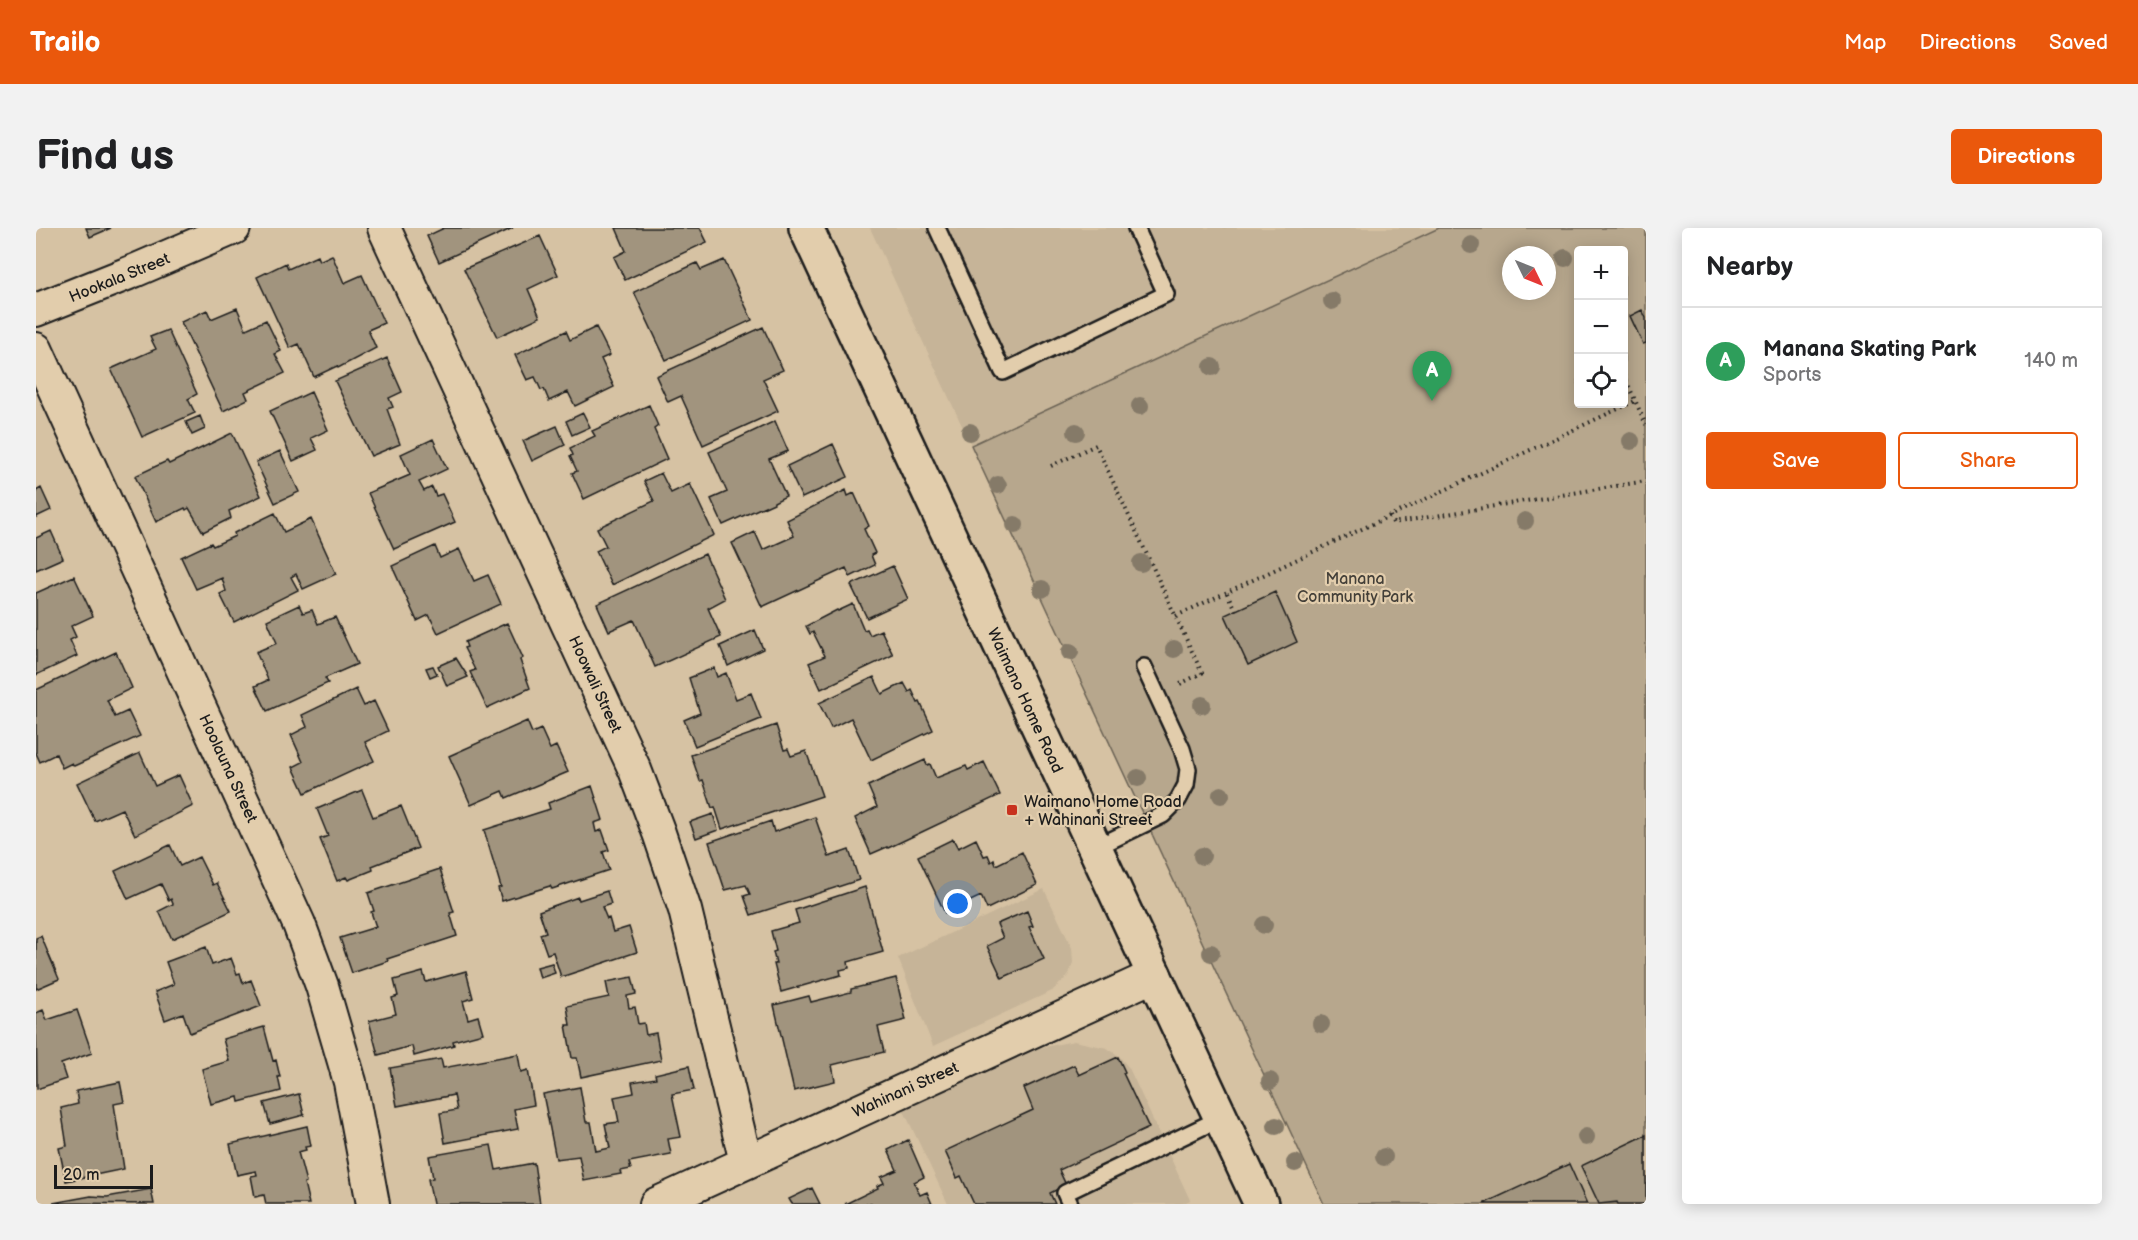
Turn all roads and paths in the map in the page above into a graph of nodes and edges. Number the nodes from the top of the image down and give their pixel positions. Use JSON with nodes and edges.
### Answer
{"nodes":[{"id":1,"x":234,"y":228,"type":"edge"},
{"id":2,"x":384,"y":228,"type":"edge"},
{"id":3,"x":806,"y":228,"type":"edge"},
{"id":4,"x":937,"y":228,"type":"edge"},
{"id":5,"x":1136,"y":228,"type":"edge"},
{"id":6,"x":36,"y":310,"type":"edge"},
{"id":7,"x":36,"y":349,"type":"edge"},
{"id":8,"x":1628,"y":385,"type":"edge"},
{"id":9,"x":1635,"y":400,"type":"junction"},
{"id":10,"x":1646,"y":425,"type":"edge"},
{"id":11,"x":1051,"y":466,"type":"dead end"},
{"id":12,"x":1646,"y":481,"type":"edge"},
{"id":13,"x":1390,"y":516,"type":"junction"},
{"id":14,"x":1227,"y":593,"type":"junction"},
{"id":15,"x":1235,"y":610,"type":"dead end"},
{"id":16,"x":1176,"y":616,"type":"junction"},
{"id":17,"x":1144,"y":666,"type":"dead end"},
{"id":18,"x":1183,"y":696,"type":"dead end"},
{"id":19,"x":1095,"y":848,"type":"junction"},
{"id":20,"x":1155,"y":975,"type":"junction"},
{"id":21,"x":1221,"y":1118,"type":"junction"},
{"id":22,"x":746,"y":1162,"type":"junction"},
{"id":23,"x":373,"y":1204,"type":"edge"},
{"id":24,"x":656,"y":1204,"type":"edge"},
{"id":25,"x":1070,"y":1204,"type":"edge"},
{"id":26,"x":1261,"y":1204,"type":"edge"}],
"edges":[{"from":1,"to":6,"type":"street","name":"Hookala Street"},
{"from":2,"to":22,"type":"street","name":"Hoowali Street"},
{"from":3,"to":19,"type":"main road","name":"Waimano Home Road"},
{"from":4,"to":5,"type":"lane"},
{"from":7,"to":23,"type":"street","name":"Hoolauna Street"},
{"from":8,"to":9,"type":"path"},
{"from":9,"to":10,"type":"path"},
{"from":9,"to":13,"type":"path"},
{"from":11,"to":16,"type":"path"},
{"from":12,"to":13,"type":"path"},
{"from":13,"to":14,"type":"path"},
{"from":14,"to":15,"type":"path"},
{"from":14,"to":16,"type":"path"},
{"from":16,"to":18,"type":"path"},
{"from":17,"to":19,"type":"lane"},
{"from":19,"to":20,"type":"main road","name":"Waimano Home Road"},
{"from":20,"to":21,"type":"main road","name":"Waimano Home Road"},
{"from":20,"to":22,"type":"street","name":"Wahinani Street"},
{"from":21,"to":25,"type":"lane"},
{"from":21,"to":26,"type":"main road","name":"Waimano Home Road"},
{"from":22,"to":24,"type":"street","name":"Wahinani Street"}]}
